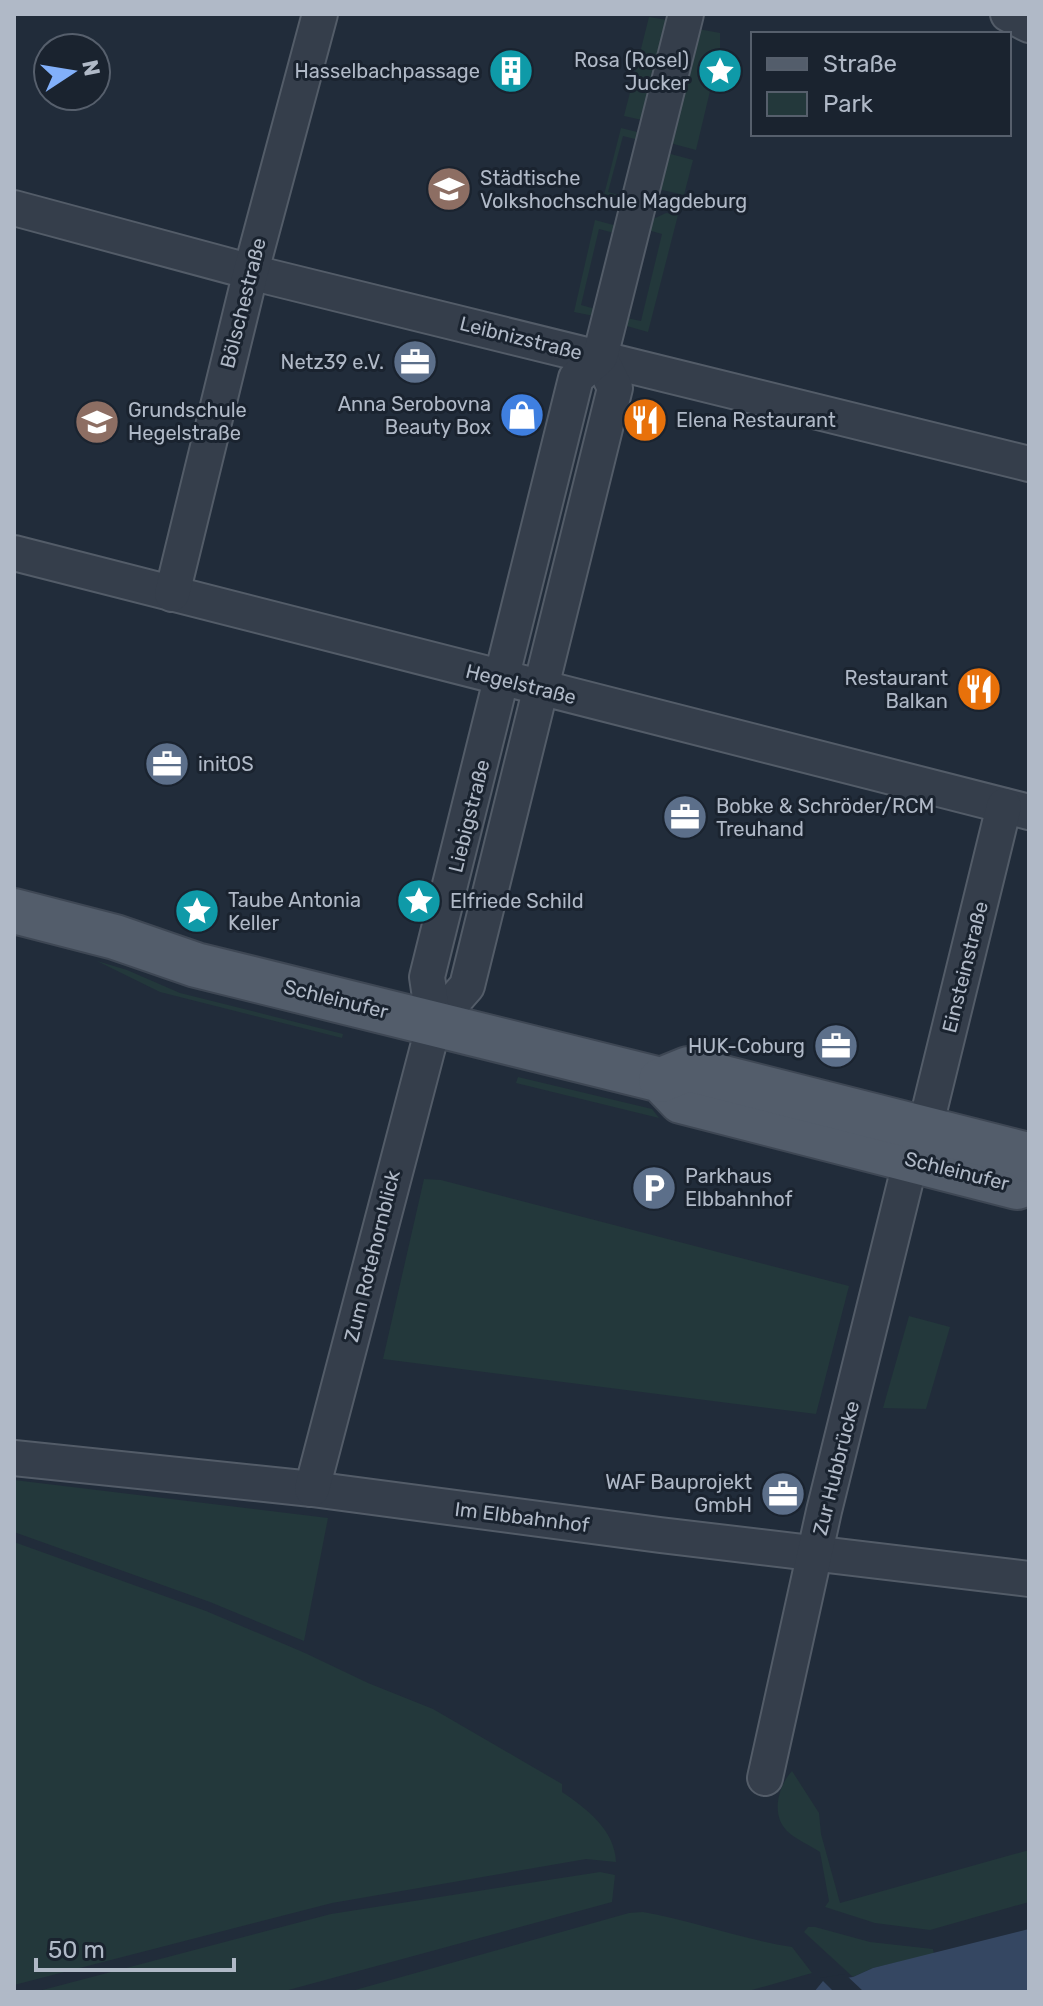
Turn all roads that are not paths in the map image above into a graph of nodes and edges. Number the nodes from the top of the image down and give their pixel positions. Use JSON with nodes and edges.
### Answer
{"nodes":[{"id":1,"x":320,"y":14,"type":"edge"},
{"id":2,"x":686,"y":14,"type":"edge"},
{"id":3,"x":1008,"y":14,"type":"edge"},
{"id":4,"x":1029,"y":25,"type":"edge"},
{"id":5,"x":14,"y":208,"type":"edge"},
{"id":6,"x":251,"y":271,"type":"junction"},
{"id":7,"x":600,"y":357,"type":"junction"},
{"id":8,"x":1029,"y":464,"type":"edge"},
{"id":9,"x":14,"y":553,"type":"edge"},
{"id":10,"x":172,"y":594,"type":"junction"},
{"id":11,"x":502,"y":679,"type":"junction"},
{"id":12,"x":542,"y":688,"type":"junction"},
{"id":13,"x":1016,"y":809,"type":"edge"},
{"id":14,"x":14,"y":911,"type":"edge"},
{"id":15,"x":434,"y":1024,"type":"junction"},
{"id":16,"x":918,"y":1144,"type":"junction"},
{"id":17,"x":1029,"y":1160,"type":"edge"},
{"id":18,"x":1029,"y":1182,"type":"edge"},
{"id":19,"x":14,"y":1458,"type":"edge"},
{"id":20,"x":312,"y":1489,"type":"junction"},
{"id":21,"x":816,"y":1553,"type":"junction"},
{"id":22,"x":1029,"y":1579,"type":"edge"},
{"id":23,"x":765,"y":1778,"type":"dead end"}],
"edges":[{"from":1,"to":6,"type":"street","name":"Bölschestraße"},
{"from":2,"to":7,"type":"street","name":"Liebigstraße"},
{"from":3,"to":4,"type":"street"},
{"from":5,"to":6,"type":"street","name":"Leibnizstraße"},
{"from":6,"to":7,"type":"street","name":"Leibnizstraße"},
{"from":6,"to":10,"type":"street","name":"Bölschestraße"},
{"from":7,"to":8,"type":"street","name":"Leibnizstraße"},
{"from":7,"to":11,"type":"street","name":"Liebigstraße"},
{"from":7,"to":12,"type":"street","name":"Liebigstraße"},
{"from":9,"to":10,"type":"street","name":"Hegelstraße"},
{"from":10,"to":11,"type":"street","name":"Hegelstraße"},
{"from":11,"to":12,"type":"street","name":"Hegelstraße"},
{"from":11,"to":15,"type":"street","name":"Liebigstraße"},
{"from":12,"to":13,"type":"street","name":"Hegelstraße"},
{"from":12,"to":15,"type":"street","name":"Liebigstraße"},
{"from":13,"to":16,"type":"street","name":"Einsteinstraße"},
{"from":14,"to":15,"type":"main road","name":"Schleinufer"},
{"from":15,"to":16,"type":"main road","name":"Schleinufer"},
{"from":15,"to":20,"type":"street","name":"Zum Rotehornblick"},
{"from":16,"to":17,"type":"main road","name":"Schleinufer"},
{"from":16,"to":18,"type":"main road","name":"Schleinufer"},
{"from":16,"to":21,"type":"street","name":"Zur Hubbrücke"},
{"from":19,"to":20,"type":"street","name":"Im Elbbahnhof"},
{"from":20,"to":21,"type":"street","name":"Im Elbbahnhof"},
{"from":21,"to":22,"type":"street","name":"Im Elbbahnhof"},
{"from":21,"to":23,"type":"street","name":"Zur Hubbrücke"}]}
